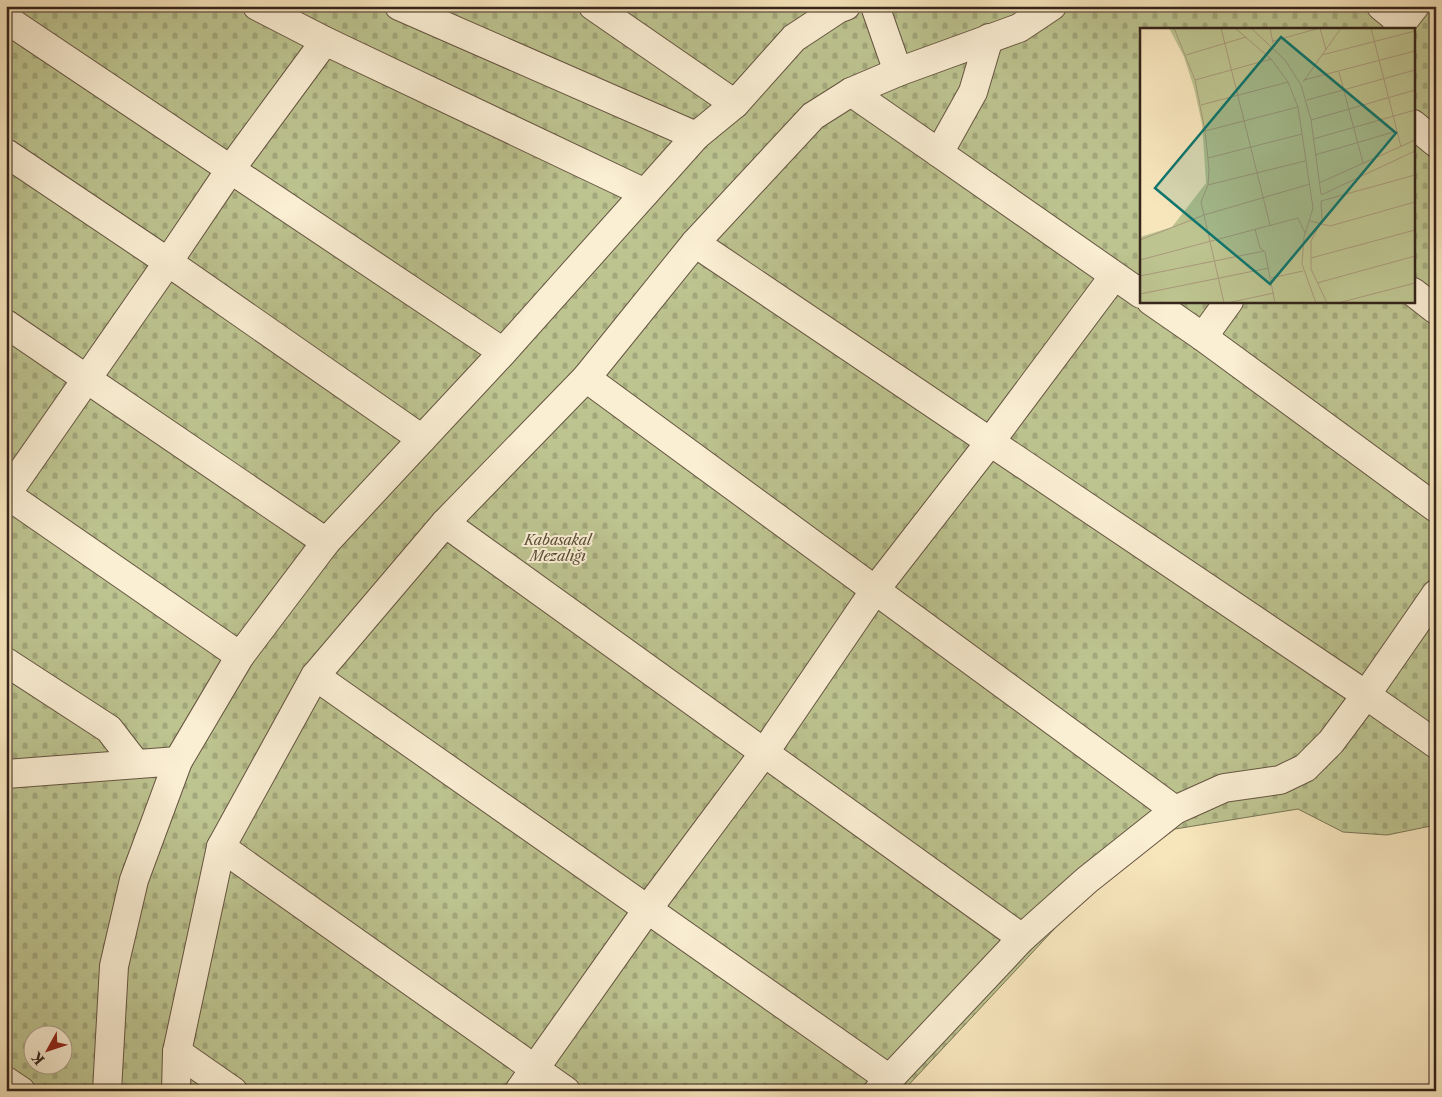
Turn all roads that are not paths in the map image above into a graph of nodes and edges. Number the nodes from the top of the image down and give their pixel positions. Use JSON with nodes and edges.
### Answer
{"nodes":[{"id":1,"x":257,"y":6,"type":"edge"},
{"id":2,"x":399,"y":6,"type":"edge"},
{"id":3,"x":593,"y":6,"type":"edge"},
{"id":4,"x":846,"y":6,"type":"edge"},
{"id":5,"x":875,"y":6,"type":"edge"},
{"id":6,"x":1052,"y":6,"type":"edge"},
{"id":7,"x":6,"y":19,"type":"edge"},
{"id":8,"x":989,"y":38,"type":"junction"},
{"id":9,"x":325,"y":40,"type":"junction"},
{"id":10,"x":898,"y":72,"type":"junction"},
{"id":11,"x":851,"y":92,"type":"junction"},
{"id":12,"x":735,"y":104,"type":"junction"},
{"id":13,"x":1414,"y":125,"type":"edge"},
{"id":14,"x":696,"y":136,"type":"junction"},
{"id":15,"x":1436,"y":143,"type":"edge"},
{"id":16,"x":6,"y":152,"type":"edge"},
{"id":17,"x":939,"y":153,"type":"junction"},
{"id":18,"x":230,"y":170,"type":"junction"},
{"id":19,"x":645,"y":194,"type":"junction"},
{"id":20,"x":695,"y":243,"type":"junction"},
{"id":21,"x":168,"y":262,"type":"junction"},
{"id":22,"x":1114,"y":276,"type":"junction"},
{"id":23,"x":1140,"y":293,"type":"edge"},
{"id":24,"x":1414,"y":293,"type":"edge"},
{"id":25,"x":1151,"y":302,"type":"edge"},
{"id":26,"x":1228,"y":302,"type":"edge"},
{"id":27,"x":1436,"y":310,"type":"edge"},
{"id":28,"x":6,"y":324,"type":"edge"},
{"id":29,"x":1203,"y":337,"type":"junction"},
{"id":30,"x":503,"y":352,"type":"junction"},
{"id":31,"x":86,"y":378,"type":"junction"},
{"id":32,"x":586,"y":378,"type":"junction"},
{"id":33,"x":422,"y":439,"type":"junction"},
{"id":34,"x":990,"y":442,"type":"junction"},
{"id":35,"x":6,"y":494,"type":"edge"},
{"id":36,"x":1436,"y":508,"type":"edge"},
{"id":37,"x":445,"y":524,"type":"junction"},
{"id":38,"x":326,"y":542,"type":"junction"},
{"id":39,"x":875,"y":590,"type":"junction"},
{"id":40,"x":1436,"y":594,"type":"edge"},
{"id":41,"x":240,"y":656,"type":"junction"},
{"id":42,"x":6,"y":662,"type":"edge"},
{"id":43,"x":315,"y":676,"type":"junction"},
{"id":44,"x":1366,"y":695,"type":"junction"},
{"id":45,"x":1436,"y":744,"type":"edge"},
{"id":46,"x":764,"y":753,"type":"junction"},
{"id":47,"x":178,"y":761,"type":"junction"},
{"id":48,"x":136,"y":764,"type":"junction"},
{"id":49,"x":6,"y":774,"type":"edge"},
{"id":50,"x":1175,"y":810,"type":"junction"},
{"id":51,"x":221,"y":847,"type":"junction"},
{"id":52,"x":647,"y":910,"type":"junction"},
{"id":53,"x":1022,"y":938,"type":"junction"},
{"id":54,"x":177,"y":1052,"type":"junction"},
{"id":55,"x":535,"y":1069,"type":"junction"},
{"id":56,"x":107,"y":1079,"type":"edge"},
{"id":57,"x":6,"y":1081,"type":"edge"},
{"id":58,"x":883,"y":1085,"type":"edge"},
{"id":59,"x":20,"y":1091,"type":"edge"},
{"id":60,"x":90,"y":1091,"type":"edge"},
{"id":61,"x":176,"y":1091,"type":"edge"},
{"id":62,"x":233,"y":1091,"type":"edge"},
{"id":63,"x":519,"y":1091,"type":"edge"},
{"id":64,"x":566,"y":1091,"type":"edge"}],
"edges":[{"from":1,"to":9,"type":"lane"},
{"from":2,"to":14,"type":"lane"},
{"from":3,"to":12,"type":"lane"},
{"from":4,"to":12,"type":"lane"},
{"from":5,"to":10,"type":"lane"},
{"from":6,"to":8,"type":"lane"},
{"from":7,"to":18,"type":"lane"},
{"from":8,"to":10,"type":"lane"},
{"from":8,"to":17,"type":"lane"},
{"from":9,"to":18,"type":"lane"},
{"from":9,"to":19,"type":"lane"},
{"from":10,"to":11,"type":"lane"},
{"from":11,"to":17,"type":"lane"},
{"from":11,"to":20,"type":"lane"},
{"from":12,"to":14,"type":"lane"},
{"from":13,"to":15,"type":"lane"},
{"from":14,"to":19,"type":"lane"},
{"from":16,"to":21,"type":"lane"},
{"from":17,"to":22,"type":"lane"},
{"from":18,"to":21,"type":"lane"},
{"from":18,"to":30,"type":"lane"},
{"from":19,"to":30,"type":"lane"},
{"from":20,"to":32,"type":"lane"},
{"from":20,"to":34,"type":"lane"},
{"from":21,"to":31,"type":"lane"},
{"from":21,"to":33,"type":"lane"},
{"from":22,"to":23,"type":"lane"},
{"from":22,"to":34,"type":"lane"},
{"from":24,"to":27,"type":"lane"},
{"from":25,"to":29,"type":"lane"},
{"from":26,"to":29,"type":"lane"},
{"from":28,"to":31,"type":"lane"},
{"from":29,"to":36,"type":"lane"},
{"from":30,"to":33,"type":"lane"},
{"from":31,"to":35,"type":"lane"},
{"from":31,"to":38,"type":"lane"},
{"from":32,"to":37,"type":"lane"},
{"from":32,"to":39,"type":"lane"},
{"from":33,"to":38,"type":"lane"},
{"from":34,"to":39,"type":"lane"},
{"from":34,"to":44,"type":"lane"},
{"from":35,"to":41,"type":"lane"},
{"from":37,"to":43,"type":"lane"},
{"from":37,"to":46,"type":"lane"},
{"from":38,"to":41,"type":"lane"},
{"from":39,"to":46,"type":"lane"},
{"from":39,"to":50,"type":"lane"},
{"from":40,"to":44,"type":"lane"},
{"from":41,"to":47,"type":"lane"},
{"from":42,"to":48,"type":"lane"},
{"from":43,"to":51,"type":"lane"},
{"from":43,"to":52,"type":"lane"},
{"from":44,"to":45,"type":"lane"},
{"from":44,"to":50,"type":"lane"},
{"from":46,"to":52,"type":"lane"},
{"from":46,"to":53,"type":"lane"},
{"from":47,"to":48,"type":"lane"},
{"from":47,"to":56,"type":"lane"},
{"from":48,"to":49,"type":"lane"},
{"from":50,"to":53,"type":"lane"},
{"from":51,"to":54,"type":"lane"},
{"from":51,"to":55,"type":"lane"},
{"from":52,"to":55,"type":"lane"},
{"from":52,"to":58,"type":"lane"},
{"from":53,"to":58,"type":"lane"},
{"from":54,"to":61,"type":"lane"},
{"from":54,"to":62,"type":"lane"},
{"from":55,"to":63,"type":"lane"},
{"from":55,"to":64,"type":"lane"},
{"from":56,"to":60,"type":"lane"},
{"from":57,"to":59,"type":"lane"}]}
